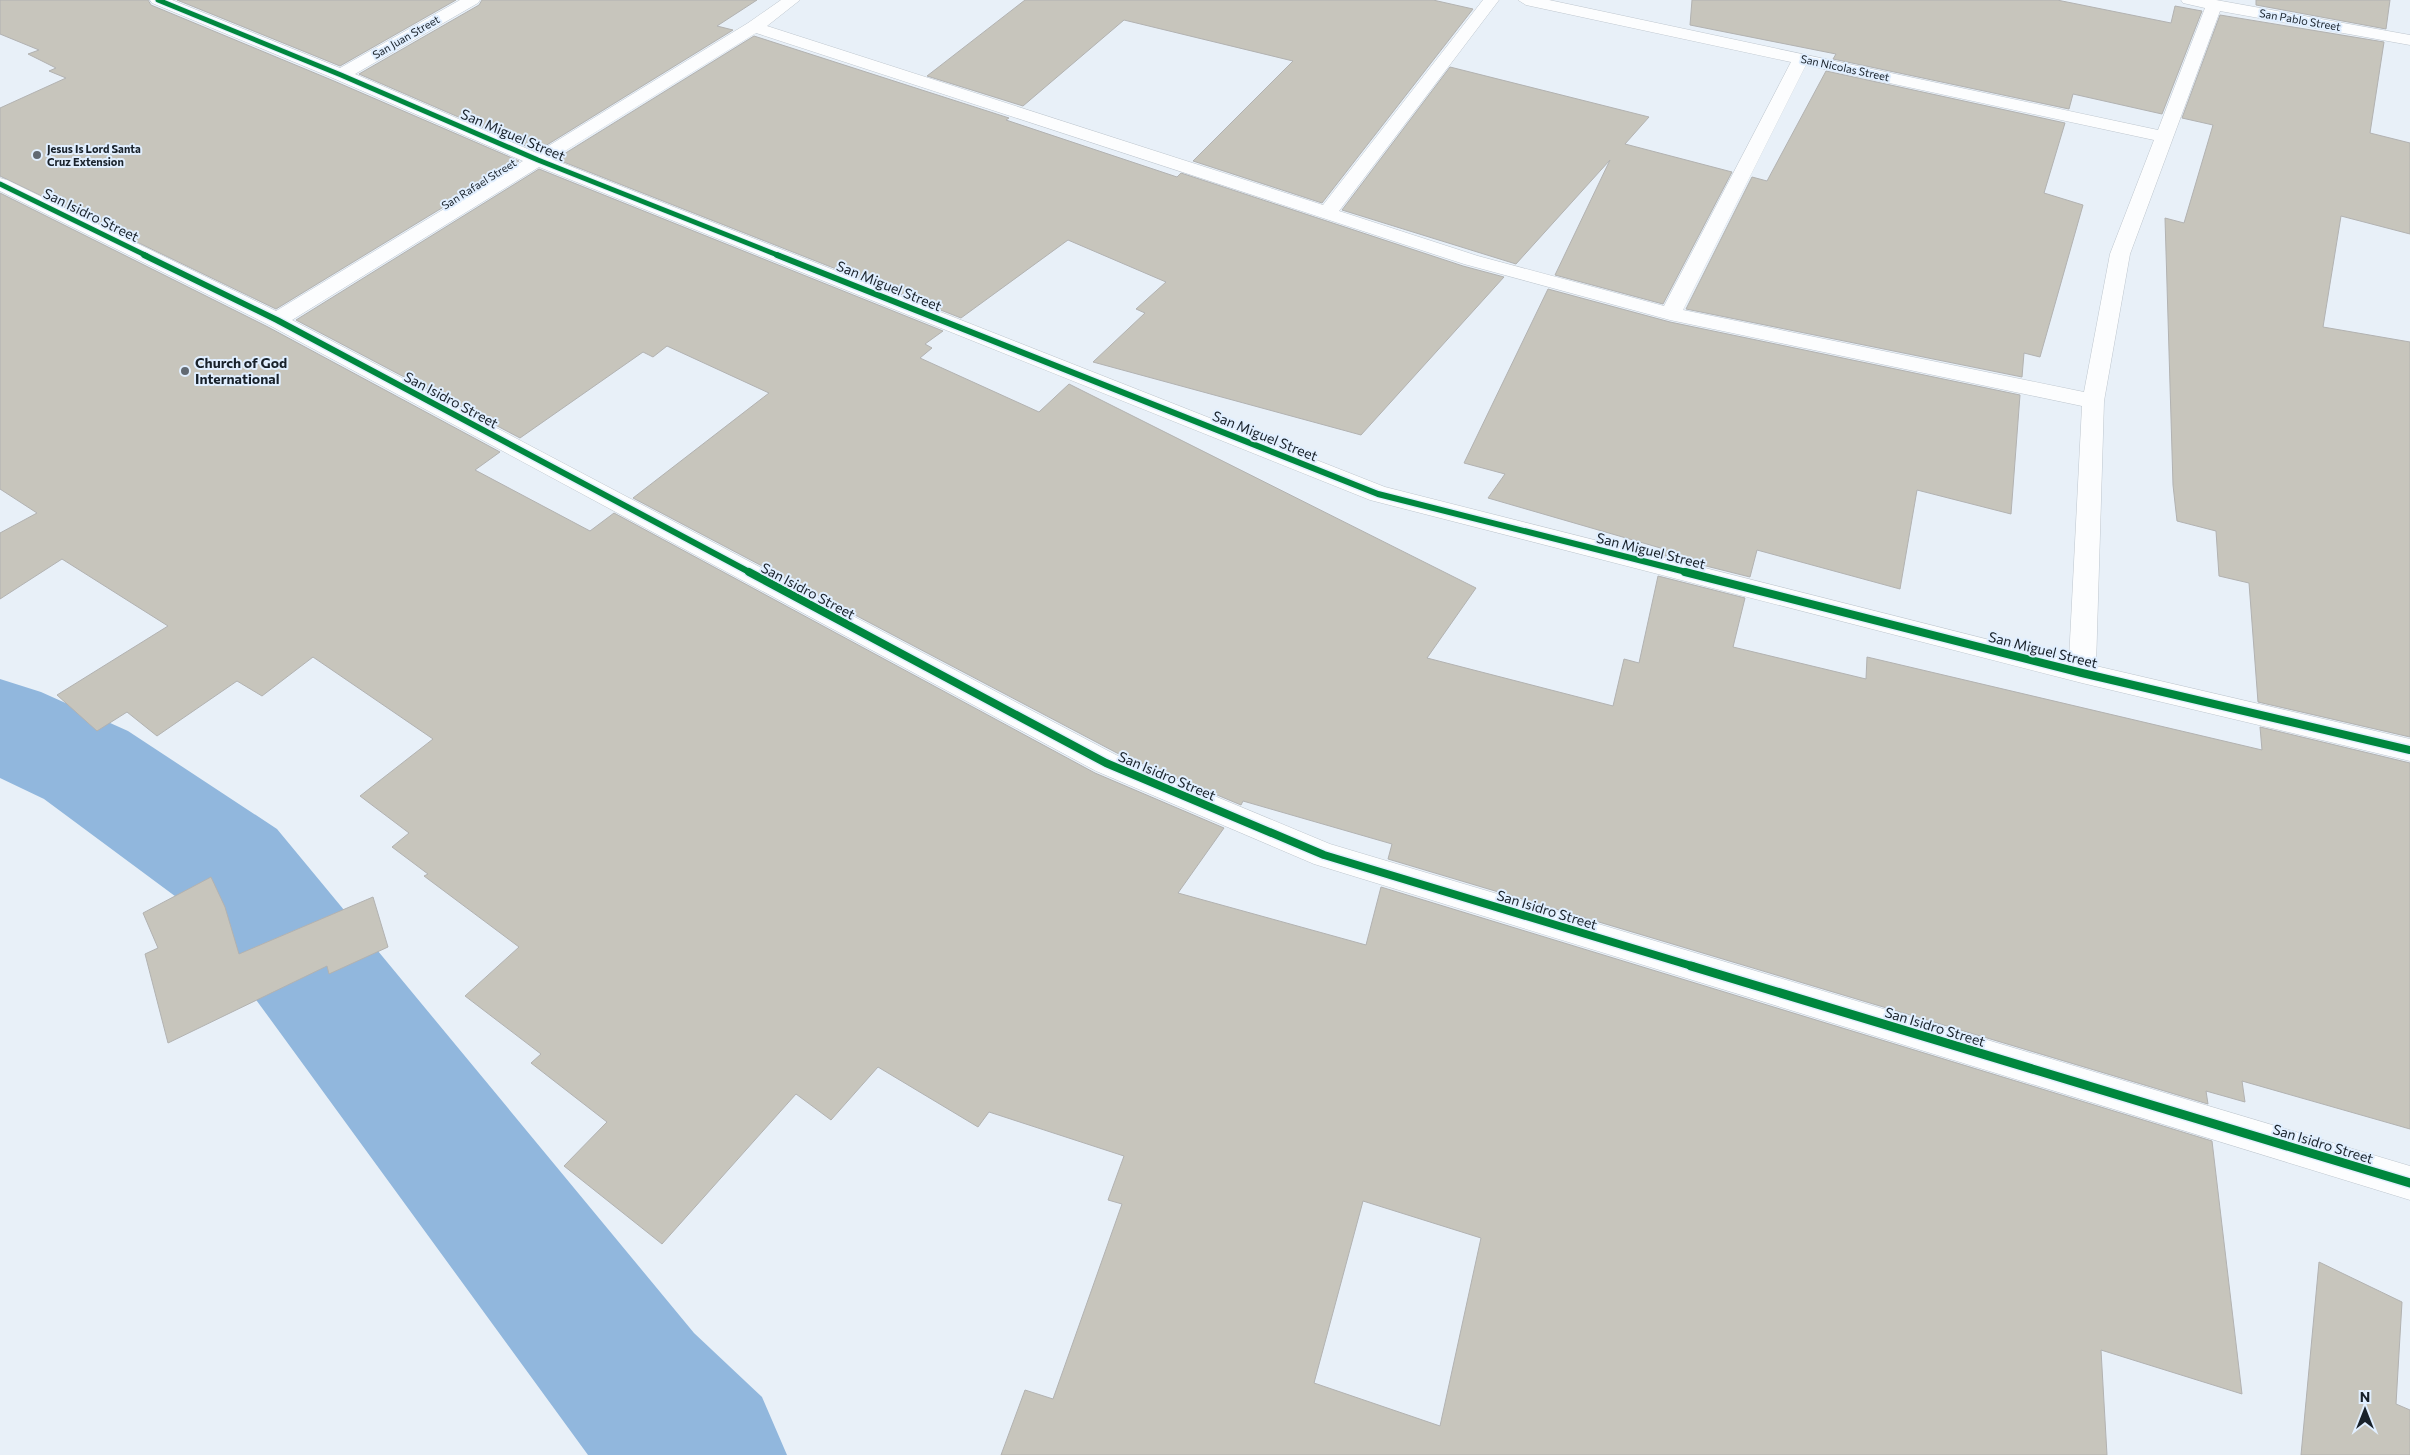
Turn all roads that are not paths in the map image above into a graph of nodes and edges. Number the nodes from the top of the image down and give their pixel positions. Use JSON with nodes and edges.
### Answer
{"nodes":[{"id":1,"x":158,"y":0,"type":"edge"},
{"id":2,"x":472,"y":0,"type":"edge"},
{"id":3,"x":792,"y":0,"type":"edge"},
{"id":4,"x":1491,"y":0,"type":"edge"},
{"id":5,"x":1526,"y":0,"type":"edge"},
{"id":6,"x":2189,"y":0,"type":"edge"},
{"id":7,"x":2214,"y":5,"type":"junction"},
{"id":8,"x":754,"y":28,"type":"junction"},
{"id":9,"x":2410,"y":40,"type":"edge"},
{"id":10,"x":1801,"y":59,"type":"junction"},
{"id":11,"x":340,"y":75,"type":"junction"},
{"id":12,"x":2164,"y":137,"type":"junction"},
{"id":13,"x":538,"y":160,"type":"junction"},
{"id":14,"x":0,"y":184,"type":"edge"},
{"id":15,"x":1326,"y":214,"type":"junction"},
{"id":16,"x":1670,"y":314,"type":"junction"},
{"id":17,"x":277,"y":320,"type":"junction"},
{"id":18,"x":2093,"y":401,"type":"junction"},
{"id":19,"x":2082,"y":673,"type":"junction"},
{"id":20,"x":2410,"y":750,"type":"edge"},
{"id":21,"x":2410,"y":1183,"type":"edge"}],
"edges":[{"from":1,"to":11,"type":"street","name":"San Miguel Street"},
{"from":2,"to":11,"type":"street","name":"San Juan Street"},
{"from":3,"to":8,"type":"street","name":"San Rafael Street"},
{"from":4,"to":15,"type":"street"},
{"from":5,"to":10,"type":"street","name":"San Nicolas Street"},
{"from":6,"to":7,"type":"street","name":"San Pablo Street"},
{"from":7,"to":9,"type":"street","name":"San Pablo Street"},
{"from":7,"to":12,"type":"street"},
{"from":8,"to":13,"type":"street","name":"San Rafael Street"},
{"from":8,"to":15,"type":"street"},
{"from":10,"to":12,"type":"street","name":"San Nicolas Street"},
{"from":10,"to":16,"type":"street"},
{"from":11,"to":13,"type":"street","name":"San Miguel Street"},
{"from":12,"to":18,"type":"street"},
{"from":13,"to":17,"type":"street","name":"San Rafael Street"},
{"from":13,"to":19,"type":"street","name":"San Miguel Street"},
{"from":14,"to":17,"type":"street","name":"San Isidro Street"},
{"from":15,"to":16,"type":"street"},
{"from":16,"to":18,"type":"street"},
{"from":17,"to":21,"type":"street","name":"San Isidro Street"},
{"from":18,"to":19,"type":"street"},
{"from":19,"to":20,"type":"street","name":"San Miguel Street"}]}
